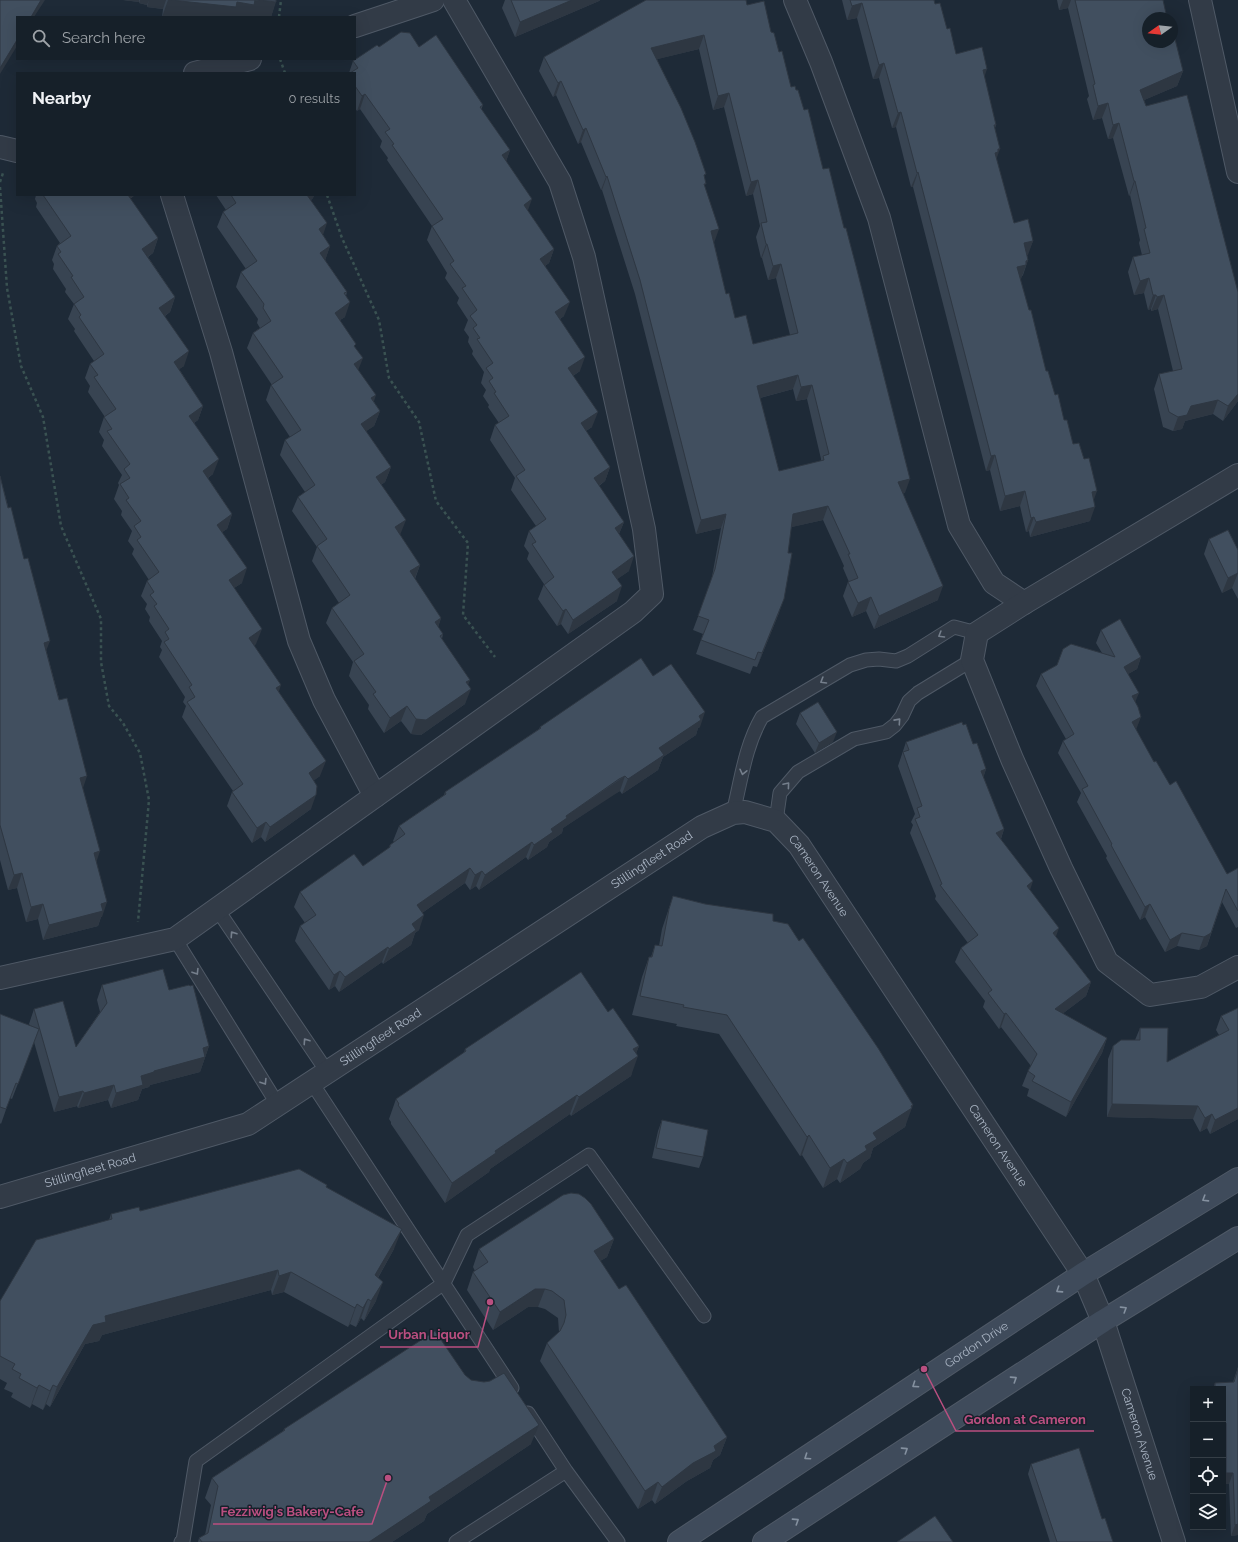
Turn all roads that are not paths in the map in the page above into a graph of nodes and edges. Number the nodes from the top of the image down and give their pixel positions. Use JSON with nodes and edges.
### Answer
{"nodes":[{"id":1,"x":432,"y":0,"type":"edge"},
{"id":2,"x":454,"y":0,"type":"edge"},
{"id":3,"x":795,"y":0,"type":"edge"},
{"id":4,"x":1200,"y":0,"type":"edge"},
{"id":5,"x":356,"y":26,"type":"edge"},
{"id":6,"x":246,"y":60,"type":"edge"},
{"id":7,"x":199,"y":72,"type":"edge"},
{"id":8,"x":0,"y":147,"type":"edge"},
{"id":9,"x":16,"y":151,"type":"edge"},
{"id":10,"x":1238,"y":172,"type":"edge"},
{"id":11,"x":172,"y":196,"type":"edge"},
{"id":12,"x":1238,"y":476,"type":"edge"},
{"id":13,"x":1024,"y":603,"type":"junction"},
{"id":14,"x":977,"y":633,"type":"junction"},
{"id":15,"x":972,"y":660,"type":"junction"},
{"id":16,"x":375,"y":796,"type":"junction"},
{"id":17,"x":733,"y":813,"type":"junction"},
{"id":18,"x":776,"y":821,"type":"junction"},
{"id":19,"x":217,"y":909,"type":"junction"},
{"id":20,"x":175,"y":938,"type":"junction"},
{"id":21,"x":1238,"y":967,"type":"edge"},
{"id":22,"x":0,"y":978,"type":"edge"},
{"id":23,"x":320,"y":1078,"type":"junction"},
{"id":24,"x":278,"y":1105,"type":"junction"},
{"id":25,"x":1238,"y":1179,"type":"edge"},
{"id":26,"x":0,"y":1197,"type":"edge"},
{"id":27,"x":1238,"y":1238,"type":"edge"},
{"id":28,"x":1083,"y":1274,"type":"junction"},
{"id":29,"x":444,"y":1284,"type":"junction"},
{"id":30,"x":704,"y":1316,"type":"dead end"},
{"id":31,"x":1103,"y":1321,"type":"junction"},
{"id":32,"x":566,"y":1471,"type":"junction"},
{"id":33,"x":181,"y":1542,"type":"edge"},
{"id":34,"x":456,"y":1542,"type":"edge"},
{"id":35,"x":618,"y":1542,"type":"edge"},
{"id":36,"x":679,"y":1542,"type":"edge"},
{"id":37,"x":764,"y":1542,"type":"edge"},
{"id":38,"x":1174,"y":1542,"type":"edge"}],
"edges":[{"from":1,"to":5,"type":"street"},
{"from":2,"to":16,"type":"street"},
{"from":3,"to":13,"type":"street"},
{"from":4,"to":10,"type":"street"},
{"from":6,"to":7,"type":"street"},
{"from":8,"to":9,"type":"street"},
{"from":11,"to":16,"type":"street"},
{"from":12,"to":13,"type":"street"},
{"from":13,"to":14,"type":"street"},
{"from":14,"to":15,"type":"street"},
{"from":14,"to":17,"type":"lane","one_way":true},
{"from":18,"to":15,"type":"lane","one_way":true},
{"from":15,"to":21,"type":"street"},
{"from":16,"to":19,"type":"street"},
{"from":17,"to":18,"type":"street"},
{"from":17,"to":23,"type":"street","name":"Stillingfleet Road"},
{"from":18,"to":28,"type":"street","name":"Cameron Avenue"},
{"from":19,"to":20,"type":"street"},
{"from":23,"to":19,"type":"lane","one_way":true},
{"from":20,"to":22,"type":"street"},
{"from":20,"to":24,"type":"lane","one_way":true},
{"from":23,"to":24,"type":"street","name":"Stillingfleet Road"},
{"from":23,"to":29,"type":"lane"},
{"from":24,"to":26,"type":"street","name":"Stillingfleet Road"},
{"from":25,"to":28,"type":"main road","name":"Gordon Drive","one_way":true},
{"from":31,"to":27,"type":"main road","one_way":true},
{"from":28,"to":31,"type":"street","name":"Cameron Avenue"},
{"from":28,"to":36,"type":"main road","name":"Gordon Drive","one_way":true},
{"from":29,"to":30,"type":"lane"},
{"from":29,"to":32,"type":"lane"},
{"from":29,"to":33,"type":"lane"},
{"from":37,"to":31,"type":"main road","one_way":true},
{"from":31,"to":38,"type":"street","name":"Cameron Avenue"},
{"from":32,"to":34,"type":"lane"},
{"from":32,"to":35,"type":"lane"}]}
